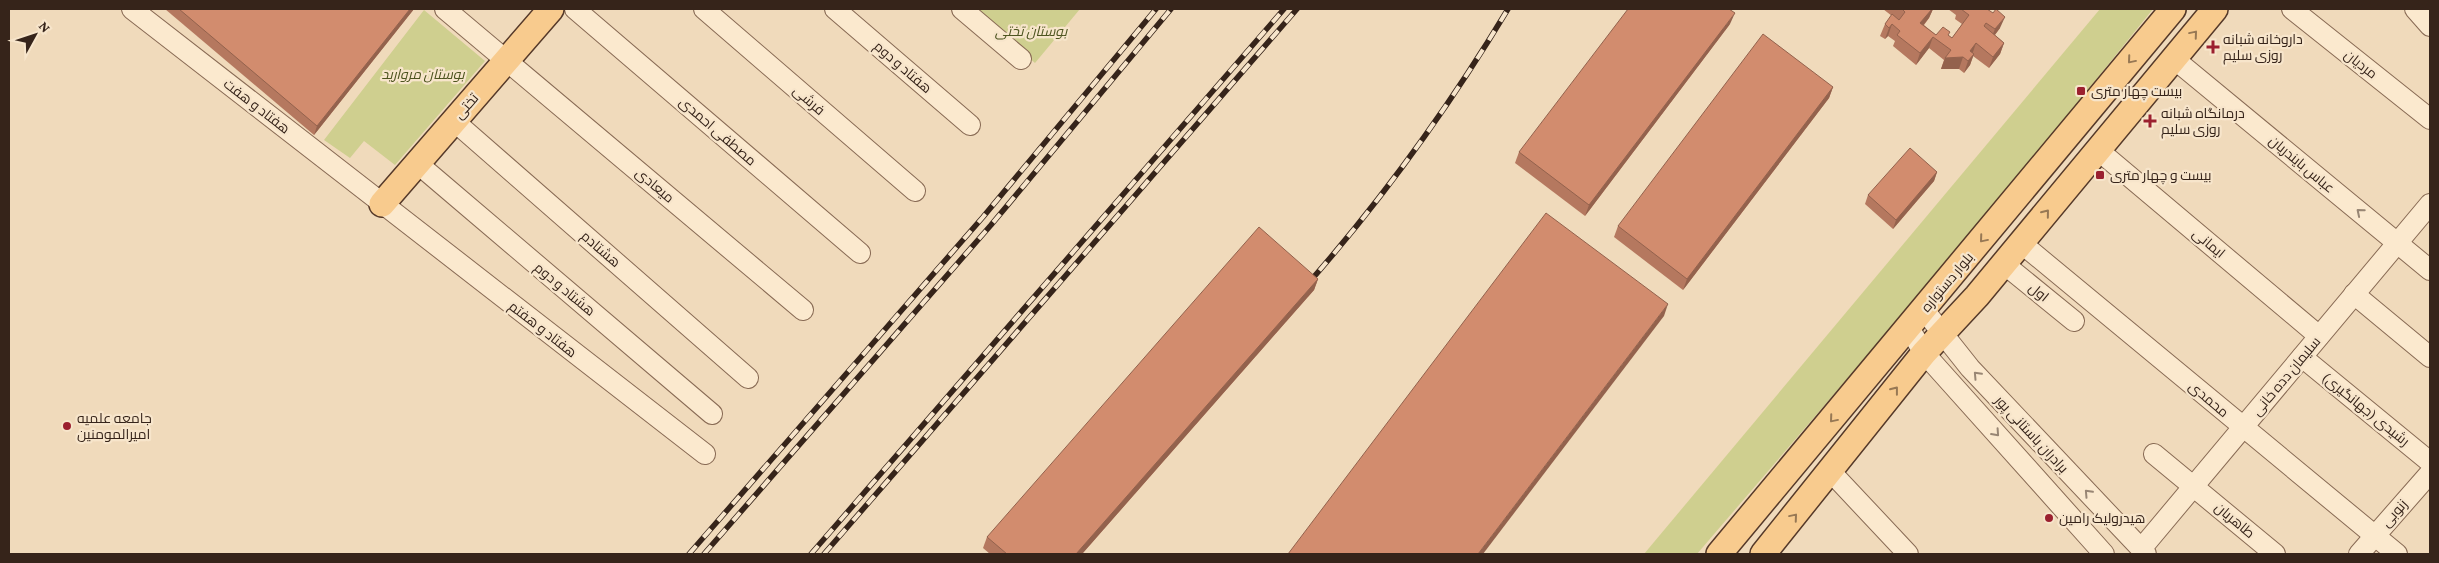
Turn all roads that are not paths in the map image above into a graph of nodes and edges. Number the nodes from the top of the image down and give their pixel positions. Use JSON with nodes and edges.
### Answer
{"nodes":[{"id":1,"x":132,"y":9,"type":"edge"},
{"id":2,"x":445,"y":9,"type":"edge"},
{"id":3,"x":551,"y":9,"type":"edge"},
{"id":4,"x":576,"y":9,"type":"edge"},
{"id":5,"x":704,"y":9,"type":"edge"},
{"id":6,"x":835,"y":9,"type":"edge"},
{"id":7,"x":962,"y":9,"type":"edge"},
{"id":8,"x":2173,"y":9,"type":"edge"},
{"id":9,"x":2215,"y":9,"type":"edge"},
{"id":10,"x":2292,"y":9,"type":"edge"},
{"id":11,"x":2415,"y":9,"type":"edge"},
{"id":12,"x":2430,"y":26,"type":"edge"},
{"id":13,"x":2173,"y":58,"type":"junction"},
{"id":14,"x":1021,"y":59,"type":"dead end"},
{"id":15,"x":506,"y":60,"type":"junction"},
{"id":16,"x":2430,"y":119,"type":"edge"},
{"id":17,"x":454,"y":121,"type":"junction"},
{"id":18,"x":970,"y":125,"type":"dead end"},
{"id":19,"x":2098,"y":150,"type":"junction"},
{"id":20,"x":417,"y":163,"type":"junction"},
{"id":21,"x":915,"y":191,"type":"dead end"},
{"id":22,"x":382,"y":204,"type":"junction"},
{"id":23,"x":2430,"y":204,"type":"edge"},
{"id":24,"x":2021,"y":243,"type":"junction"},
{"id":25,"x":2398,"y":243,"type":"junction"},
{"id":26,"x":860,"y":253,"type":"dead end"},
{"id":27,"x":2004,"y":264,"type":"junction"},
{"id":28,"x":2430,"y":270,"type":"edge"},
{"id":29,"x":2354,"y":294,"type":"junction"},
{"id":30,"x":803,"y":310,"type":"dead end"},
{"id":31,"x":1917,"y":319,"type":"junction"},
{"id":32,"x":2074,"y":321,"type":"dead end"},
{"id":33,"x":1943,"y":333,"type":"junction"},
{"id":34,"x":2319,"y":336,"type":"junction"},
{"id":35,"x":1924,"y":353,"type":"junction"},
{"id":36,"x":2302,"y":357,"type":"junction"},
{"id":37,"x":2430,"y":357,"type":"edge"},
{"id":38,"x":748,"y":378,"type":"dead end"},
{"id":39,"x":712,"y":414,"type":"dead end"},
{"id":40,"x":2243,"y":427,"type":"junction"},
{"id":41,"x":705,"y":454,"type":"dead end"},
{"id":42,"x":2154,"y":454,"type":"dead end"},
{"id":43,"x":2430,"y":462,"type":"edge"},
{"id":44,"x":1831,"y":472,"type":"junction"},
{"id":45,"x":2430,"y":473,"type":"edge"},
{"id":46,"x":2194,"y":486,"type":"junction"},
{"id":47,"x":2374,"y":536,"type":"junction"},
{"id":48,"x":2143,"y":552,"type":"edge"},
{"id":49,"x":1719,"y":554,"type":"edge"},
{"id":50,"x":1763,"y":554,"type":"edge"},
{"id":51,"x":1908,"y":554,"type":"edge"},
{"id":52,"x":2104,"y":554,"type":"edge"},
{"id":53,"x":2275,"y":554,"type":"edge"},
{"id":54,"x":2359,"y":554,"type":"edge"},
{"id":55,"x":2398,"y":554,"type":"edge"}],
"edges":[{"from":1,"to":22,"type":"street","name":"هفتاد و هفت"},
{"from":2,"to":15,"type":"street","name":"میعادی"},
{"from":3,"to":15,"type":"main road","name":"تختی"},
{"from":4,"to":26,"type":"street","name":"مصطفی احمدی"},
{"from":5,"to":21,"type":"street","name":"فرشی"},
{"from":6,"to":18,"type":"street","name":"هفتاد و دوم"},
{"from":7,"to":14,"type":"street"},
{"from":8,"to":31,"type":"main road","name":"بلوار دستواره","one_way":true},
{"from":13,"to":9,"type":"main road","one_way":true},
{"from":10,"to":16,"type":"street","name":"مردیان"},
{"from":11,"to":12,"type":"street"},
{"from":13,"to":19,"type":"main road"},
{"from":25,"to":13,"type":"street","name":"عباس بایندریان","one_way":true},
{"from":15,"to":17,"type":"main road","name":"تختی"},
{"from":15,"to":30,"type":"street","name":"میعادی"},
{"from":17,"to":20,"type":"main road","name":"تختی"},
{"from":17,"to":38,"type":"street","name":"هشتادم"},
{"from":24,"to":19,"type":"main road","one_way":true},
{"from":19,"to":34,"type":"street","name":"ایمانی"},
{"from":20,"to":22,"type":"main road","name":"تختی"},
{"from":20,"to":39,"type":"street","name":"هشتاد و دوم"},
{"from":22,"to":41,"type":"street","name":"هفتاد و هفتم"},
{"from":23,"to":25,"type":"street","name":"سلیمان دده خانی"},
{"from":24,"to":27,"type":"main road"},
{"from":24,"to":40,"type":"street","name":"محمدی"},
{"from":25,"to":28,"type":"street","name":"عباس بایندریان"},
{"from":25,"to":29,"type":"street","name":"سلیمان دده خانی"},
{"from":27,"to":32,"type":"street","name":"اول"},
{"from":27,"to":33,"type":"main road"},
{"from":29,"to":34,"type":"street","name":"سلیمان دده خانی"},
{"from":29,"to":37,"type":"street"},
{"from":31,"to":33,"type":"street","name":"برادران باستانی پور"},
{"from":31,"to":35,"type":"street","name":"برادران باستانی پور"},
{"from":31,"to":49,"type":"main road","name":"بلوار دستواره","one_way":true},
{"from":33,"to":35,"type":"main road"},
{"from":48,"to":33,"type":"street","name":"برادران باستانی پور","one_way":true},
{"from":34,"to":36,"type":"street","name":"سلیمان دده خانی"},
{"from":44,"to":35,"type":"main road","one_way":true},
{"from":35,"to":52,"type":"street","name":"برادران باستانی پور","one_way":true},
{"from":36,"to":40,"type":"street","name":"سلیمان دده خانی"},
{"from":36,"to":43,"type":"street","name":"رشیدی (جهانگیری)"},
{"from":40,"to":46,"type":"street","name":"سلیمان دده خانی"},
{"from":40,"to":47,"type":"street","name":"محمدی"},
{"from":42,"to":46,"type":"street"},
{"from":50,"to":44,"type":"main road","one_way":true},
{"from":44,"to":51,"type":"street"},
{"from":45,"to":47,"type":"street","name":"زنوبی"},
{"from":46,"to":48,"type":"street","name":"سلیمان دده خانی"},
{"from":46,"to":53,"type":"street","name":"طاهریان"},
{"from":47,"to":54,"type":"street","name":"زنوبی"},
{"from":47,"to":55,"type":"street","name":"محمدی"}]}
